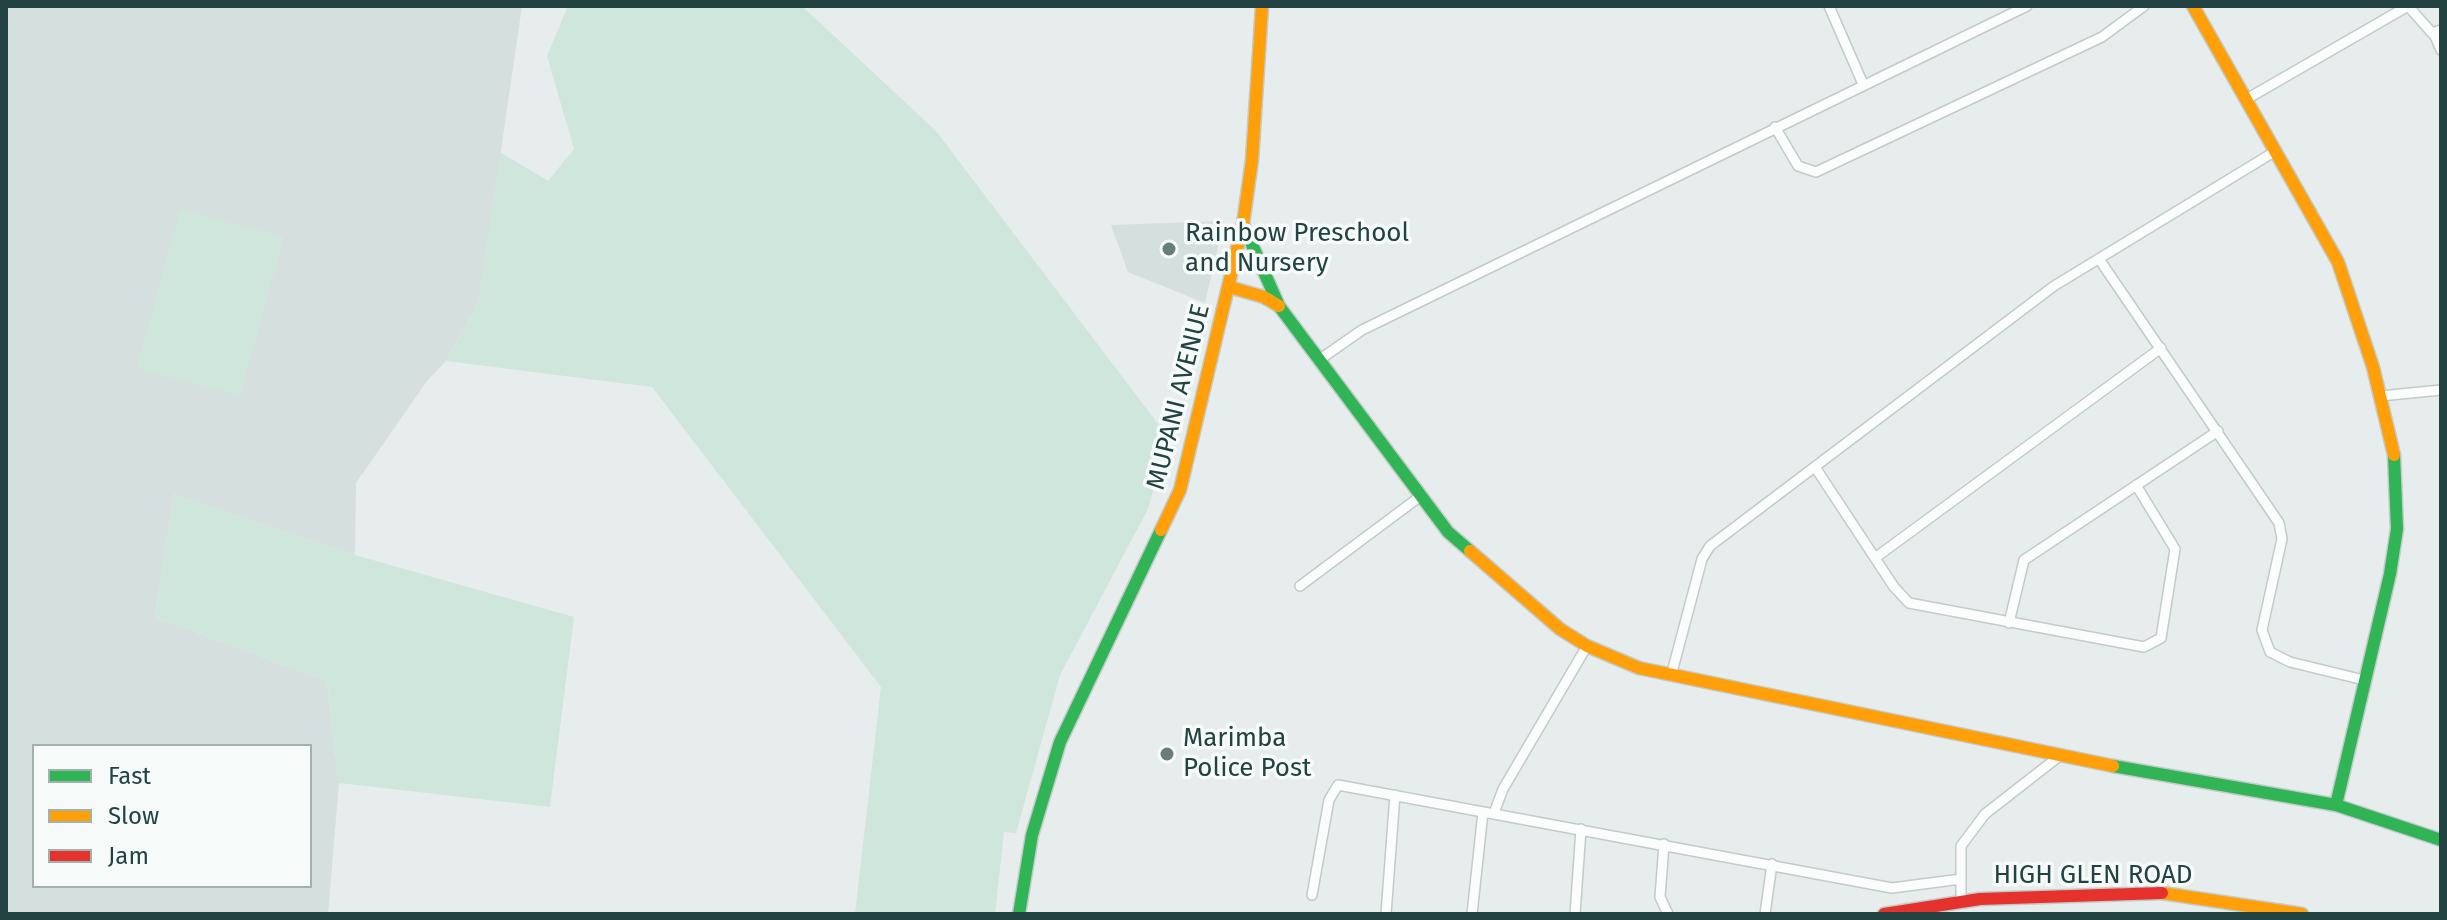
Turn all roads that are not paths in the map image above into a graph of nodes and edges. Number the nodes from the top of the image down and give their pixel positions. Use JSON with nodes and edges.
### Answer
{"nodes":[{"id":1,"x":1262,"y":6,"type":"edge"},
{"id":2,"x":1829,"y":6,"type":"edge"},
{"id":3,"x":2027,"y":6,"type":"edge"},
{"id":4,"x":2144,"y":6,"type":"edge"},
{"id":5,"x":2193,"y":6,"type":"edge"},
{"id":6,"x":2408,"y":6,"type":"edge"},
{"id":7,"x":2438,"y":32,"type":"edge"},
{"id":8,"x":2441,"y":50,"type":"edge"},
{"id":9,"x":1863,"y":84,"type":"junction"},
{"id":10,"x":2245,"y":100,"type":"junction"},
{"id":11,"x":1775,"y":127,"type":"junction"},
{"id":12,"x":2274,"y":152,"type":"junction"},
{"id":13,"x":1243,"y":224,"type":"junction"},
{"id":14,"x":2099,"y":259,"type":"junction"},
{"id":15,"x":1229,"y":287,"type":"junction"},
{"id":16,"x":1279,"y":306,"type":"junction"},
{"id":17,"x":2161,"y":348,"type":"junction"},
{"id":18,"x":1319,"y":360,"type":"junction"},
{"id":19,"x":2441,"y":390,"type":"edge"},
{"id":20,"x":2380,"y":396,"type":"junction"},
{"id":21,"x":2218,"y":431,"type":"junction"},
{"id":22,"x":1815,"y":467,"type":"junction"},
{"id":23,"x":2136,"y":485,"type":"junction"},
{"id":24,"x":1422,"y":495,"type":"junction"},
{"id":25,"x":1875,"y":558,"type":"junction"},
{"id":26,"x":1300,"y":586,"type":"dead end"},
{"id":27,"x":2009,"y":623,"type":"junction"},
{"id":28,"x":1587,"y":646,"type":"junction"},
{"id":29,"x":1671,"y":676,"type":"junction"},
{"id":30,"x":2364,"y":680,"type":"junction"},
{"id":31,"x":2062,"y":754,"type":"junction"},
{"id":32,"x":1395,"y":795,"type":"junction"},
{"id":33,"x":2336,"y":805,"type":"junction"},
{"id":34,"x":1488,"y":812,"type":"junction"},
{"id":35,"x":1581,"y":829,"type":"junction"},
{"id":36,"x":2441,"y":840,"type":"edge"},
{"id":37,"x":1664,"y":844,"type":"junction"},
{"id":38,"x":1772,"y":864,"type":"junction"},
{"id":39,"x":1961,"y":879,"type":"junction"},
{"id":40,"x":1312,"y":895,"type":"dead end"},
{"id":41,"x":1961,"y":902,"type":"junction"},
{"id":42,"x":2241,"y":908,"type":"edge"},
{"id":43,"x":1019,"y":914,"type":"edge"},
{"id":44,"x":1386,"y":914,"type":"edge"},
{"id":45,"x":1472,"y":914,"type":"edge"},
{"id":46,"x":1575,"y":914,"type":"edge"},
{"id":47,"x":1668,"y":914,"type":"edge"},
{"id":48,"x":1765,"y":914,"type":"edge"},
{"id":49,"x":1884,"y":914,"type":"edge"},
{"id":50,"x":2302,"y":914,"type":"edge"}],
"edges":[{"from":1,"to":13,"type":"street","name":"MUPANI AVENUE"},
{"from":2,"to":9,"type":"street"},
{"from":3,"to":9,"type":"street"},
{"from":4,"to":11,"type":"street"},
{"from":5,"to":10,"type":"street"},
{"from":6,"to":7,"type":"street"},
{"from":6,"to":10,"type":"street"},
{"from":7,"to":8,"type":"street"},
{"from":9,"to":11,"type":"street"},
{"from":10,"to":12,"type":"street"},
{"from":11,"to":18,"type":"street"},
{"from":12,"to":14,"type":"street"},
{"from":12,"to":20,"type":"street"},
{"from":13,"to":15,"type":"street","name":"MUPANI AVENUE"},
{"from":13,"to":16,"type":"street"},
{"from":14,"to":17,"type":"street"},
{"from":14,"to":22,"type":"street"},
{"from":15,"to":16,"type":"street"},
{"from":15,"to":43,"type":"street","name":"MUPANI AVENUE"},
{"from":16,"to":18,"type":"street"},
{"from":17,"to":21,"type":"street"},
{"from":17,"to":25,"type":"street"},
{"from":18,"to":24,"type":"street"},
{"from":19,"to":20,"type":"street"},
{"from":20,"to":30,"type":"street"},
{"from":21,"to":23,"type":"street"},
{"from":21,"to":30,"type":"street"},
{"from":22,"to":25,"type":"street"},
{"from":22,"to":29,"type":"street"},
{"from":23,"to":27,"type":"street"},
{"from":23,"to":27,"type":"street"},
{"from":24,"to":26,"type":"street"},
{"from":24,"to":28,"type":"street"},
{"from":25,"to":27,"type":"street"},
{"from":28,"to":29,"type":"street"},
{"from":28,"to":34,"type":"street"},
{"from":29,"to":31,"type":"street"},
{"from":30,"to":33,"type":"street"},
{"from":31,"to":33,"type":"street"},
{"from":31,"to":39,"type":"street"},
{"from":32,"to":34,"type":"street"},
{"from":32,"to":40,"type":"street"},
{"from":32,"to":44,"type":"street"},
{"from":33,"to":36,"type":"street"},
{"from":34,"to":35,"type":"street"},
{"from":34,"to":45,"type":"street"},
{"from":35,"to":37,"type":"street"},
{"from":35,"to":46,"type":"street"},
{"from":37,"to":38,"type":"street"},
{"from":37,"to":47,"type":"street"},
{"from":38,"to":39,"type":"street"},
{"from":38,"to":48,"type":"street"},
{"from":39,"to":41,"type":"street"},
{"from":41,"to":42,"type":"street","name":"HIGH GLEN ROAD"},
{"from":41,"to":49,"type":"street","name":"HIGH GLEN ROAD"},
{"from":42,"to":50,"type":"street","name":"HIGH GLEN ROAD"}]}
